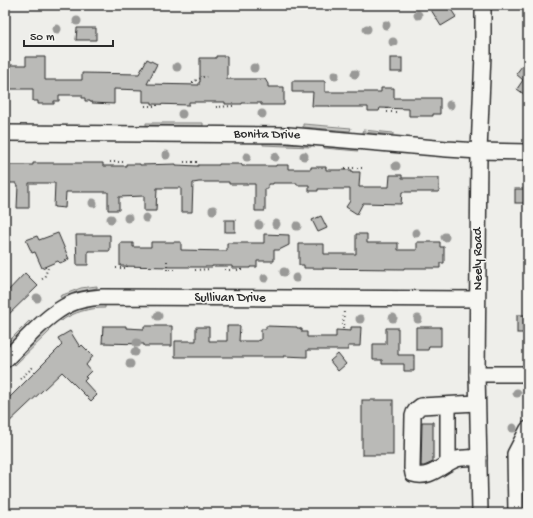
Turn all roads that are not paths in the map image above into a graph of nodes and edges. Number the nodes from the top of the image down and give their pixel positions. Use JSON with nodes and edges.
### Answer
{"nodes":[{"id":1,"x":483,"y":5,"type":"edge"},
{"id":2,"x":5,"y":133,"type":"edge"},
{"id":3,"x":478,"y":151,"type":"junction"},
{"id":4,"x":528,"y":152,"type":"edge"},
{"id":5,"x":477,"y":299,"type":"junction"},
{"id":6,"x":5,"y":360,"type":"edge"},
{"id":7,"x":477,"y":374,"type":"junction"},
{"id":8,"x":528,"y":374,"type":"edge"},
{"id":9,"x":477,"y":403,"type":"junction"},
{"id":10,"x":448,"y":405,"type":"junction"},
{"id":11,"x":528,"y":429,"type":"edge"},
{"id":12,"x":479,"y":458,"type":"junction"},
{"id":13,"x":448,"y":463,"type":"junction"},
{"id":14,"x":480,"y":513,"type":"edge"},
{"id":15,"x":516,"y":513,"type":"edge"}],
"edges":[{"from":1,"to":3,"type":"street","name":"Neely Road"},
{"from":2,"to":3,"type":"street","name":"Bonita Drive"},
{"from":3,"to":4,"type":"street","name":"Bonita Drive"},
{"from":3,"to":5,"type":"street","name":"Neely Road"},
{"from":5,"to":6,"type":"street","name":"Sullivan Drive"},
{"from":5,"to":7,"type":"street","name":"Neely Road"},
{"from":7,"to":8,"type":"street"},
{"from":7,"to":9,"type":"street","name":"Neely Road"},
{"from":9,"to":10,"type":"street"},
{"from":9,"to":12,"type":"street","name":"Neely Road"},
{"from":10,"to":13,"type":"street"},
{"from":10,"to":13,"type":"street"},
{"from":11,"to":15,"type":"street"},
{"from":12,"to":13,"type":"street"},
{"from":12,"to":14,"type":"street","name":"Neely Road"}]}
